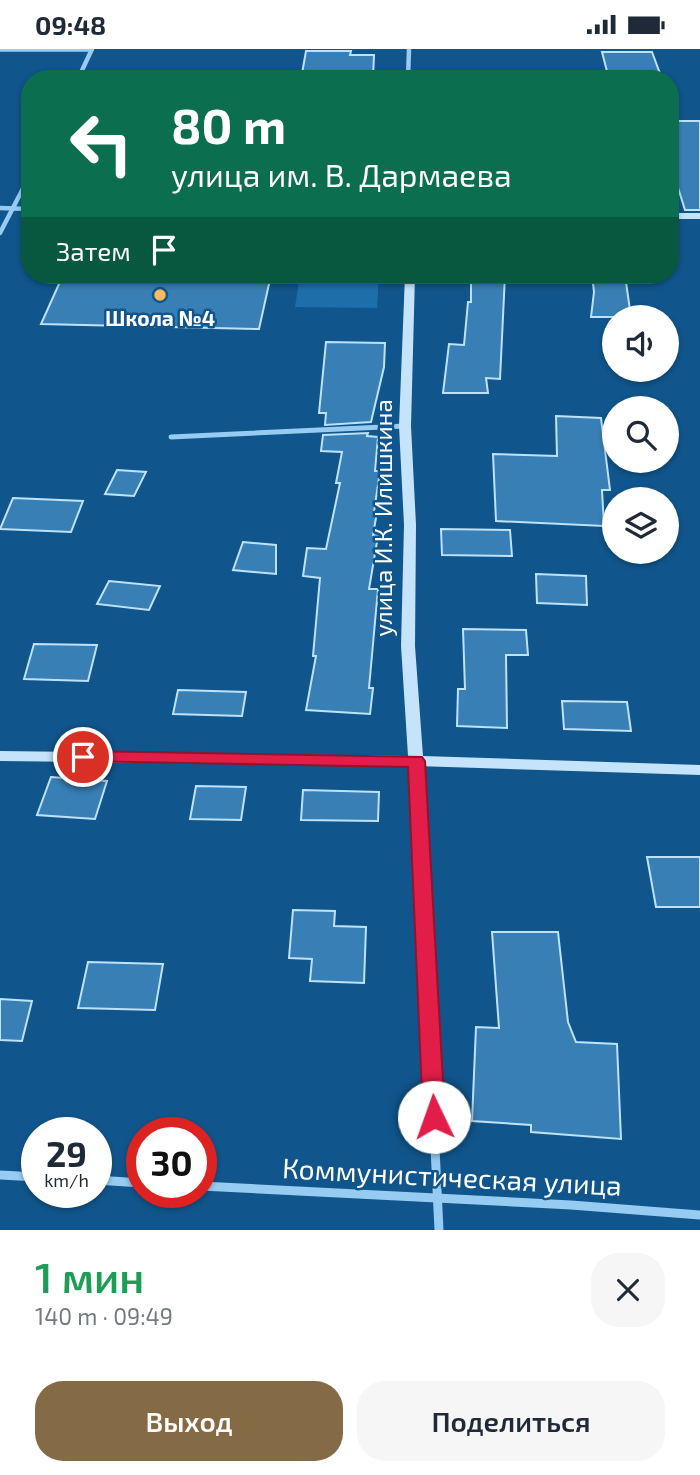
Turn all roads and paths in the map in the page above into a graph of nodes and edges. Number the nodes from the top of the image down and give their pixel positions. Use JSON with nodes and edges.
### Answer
{"nodes":[{"id":1,"x":409,"y":49,"type":"edge"},
{"id":2,"x":0,"y":50,"type":"edge"},
{"id":3,"x":92,"y":50,"type":"edge"},
{"id":4,"x":82,"y":70,"type":"edge"},
{"id":5,"x":408,"y":70,"type":"edge"},
{"id":6,"x":21,"y":194,"type":"edge"},
{"id":7,"x":0,"y":208,"type":"edge"},
{"id":8,"x":14,"y":208,"type":"junction"},
{"id":9,"x":21,"y":208,"type":"edge"},
{"id":10,"x":679,"y":216,"type":"edge"},
{"id":11,"x":700,"y":216,"type":"edge"},
{"id":12,"x":0,"y":233,"type":"edge"},
{"id":13,"x":410,"y":284,"type":"edge"},
{"id":14,"x":405,"y":426,"type":"junction"},
{"id":15,"x":172,"y":437,"type":"dead end"},
{"id":16,"x":0,"y":756,"type":"edge"},
{"id":17,"x":416,"y":761,"type":"junction"},
{"id":18,"x":700,"y":770,"type":"edge"},
{"id":19,"x":0,"y":1175,"type":"edge"},
{"id":20,"x":21,"y":1176,"type":"edge"},
{"id":21,"x":217,"y":1187,"type":"edge"},
{"id":22,"x":438,"y":1198,"type":"junction"},
{"id":23,"x":700,"y":1215,"type":"edge"},
{"id":24,"x":439,"y":1230,"type":"edge"}],
"edges":[{"from":1,"to":5,"type":"street"},
{"from":2,"to":3,"type":"lane"},
{"from":3,"to":4,"type":"street"},
{"from":6,"to":8,"type":"street"},
{"from":7,"to":8,"type":"street"},
{"from":8,"to":9,"type":"street"},
{"from":8,"to":12,"type":"street"},
{"from":10,"to":11,"type":"street"},
{"from":13,"to":14,"type":"street","name":"улица И.К. Илишкина"},
{"from":14,"to":15,"type":"street"},
{"from":14,"to":17,"type":"street","name":"улица И.К. Илишкина"},
{"from":16,"to":17,"type":"street"},
{"from":17,"to":18,"type":"street"},
{"from":17,"to":22,"type":"street"},
{"from":19,"to":20,"type":"street"},
{"from":21,"to":22,"type":"street","name":"Коммунистическая улица"},
{"from":22,"to":23,"type":"street","name":"Коммунистическая улица"},
{"from":22,"to":24,"type":"street"}]}
